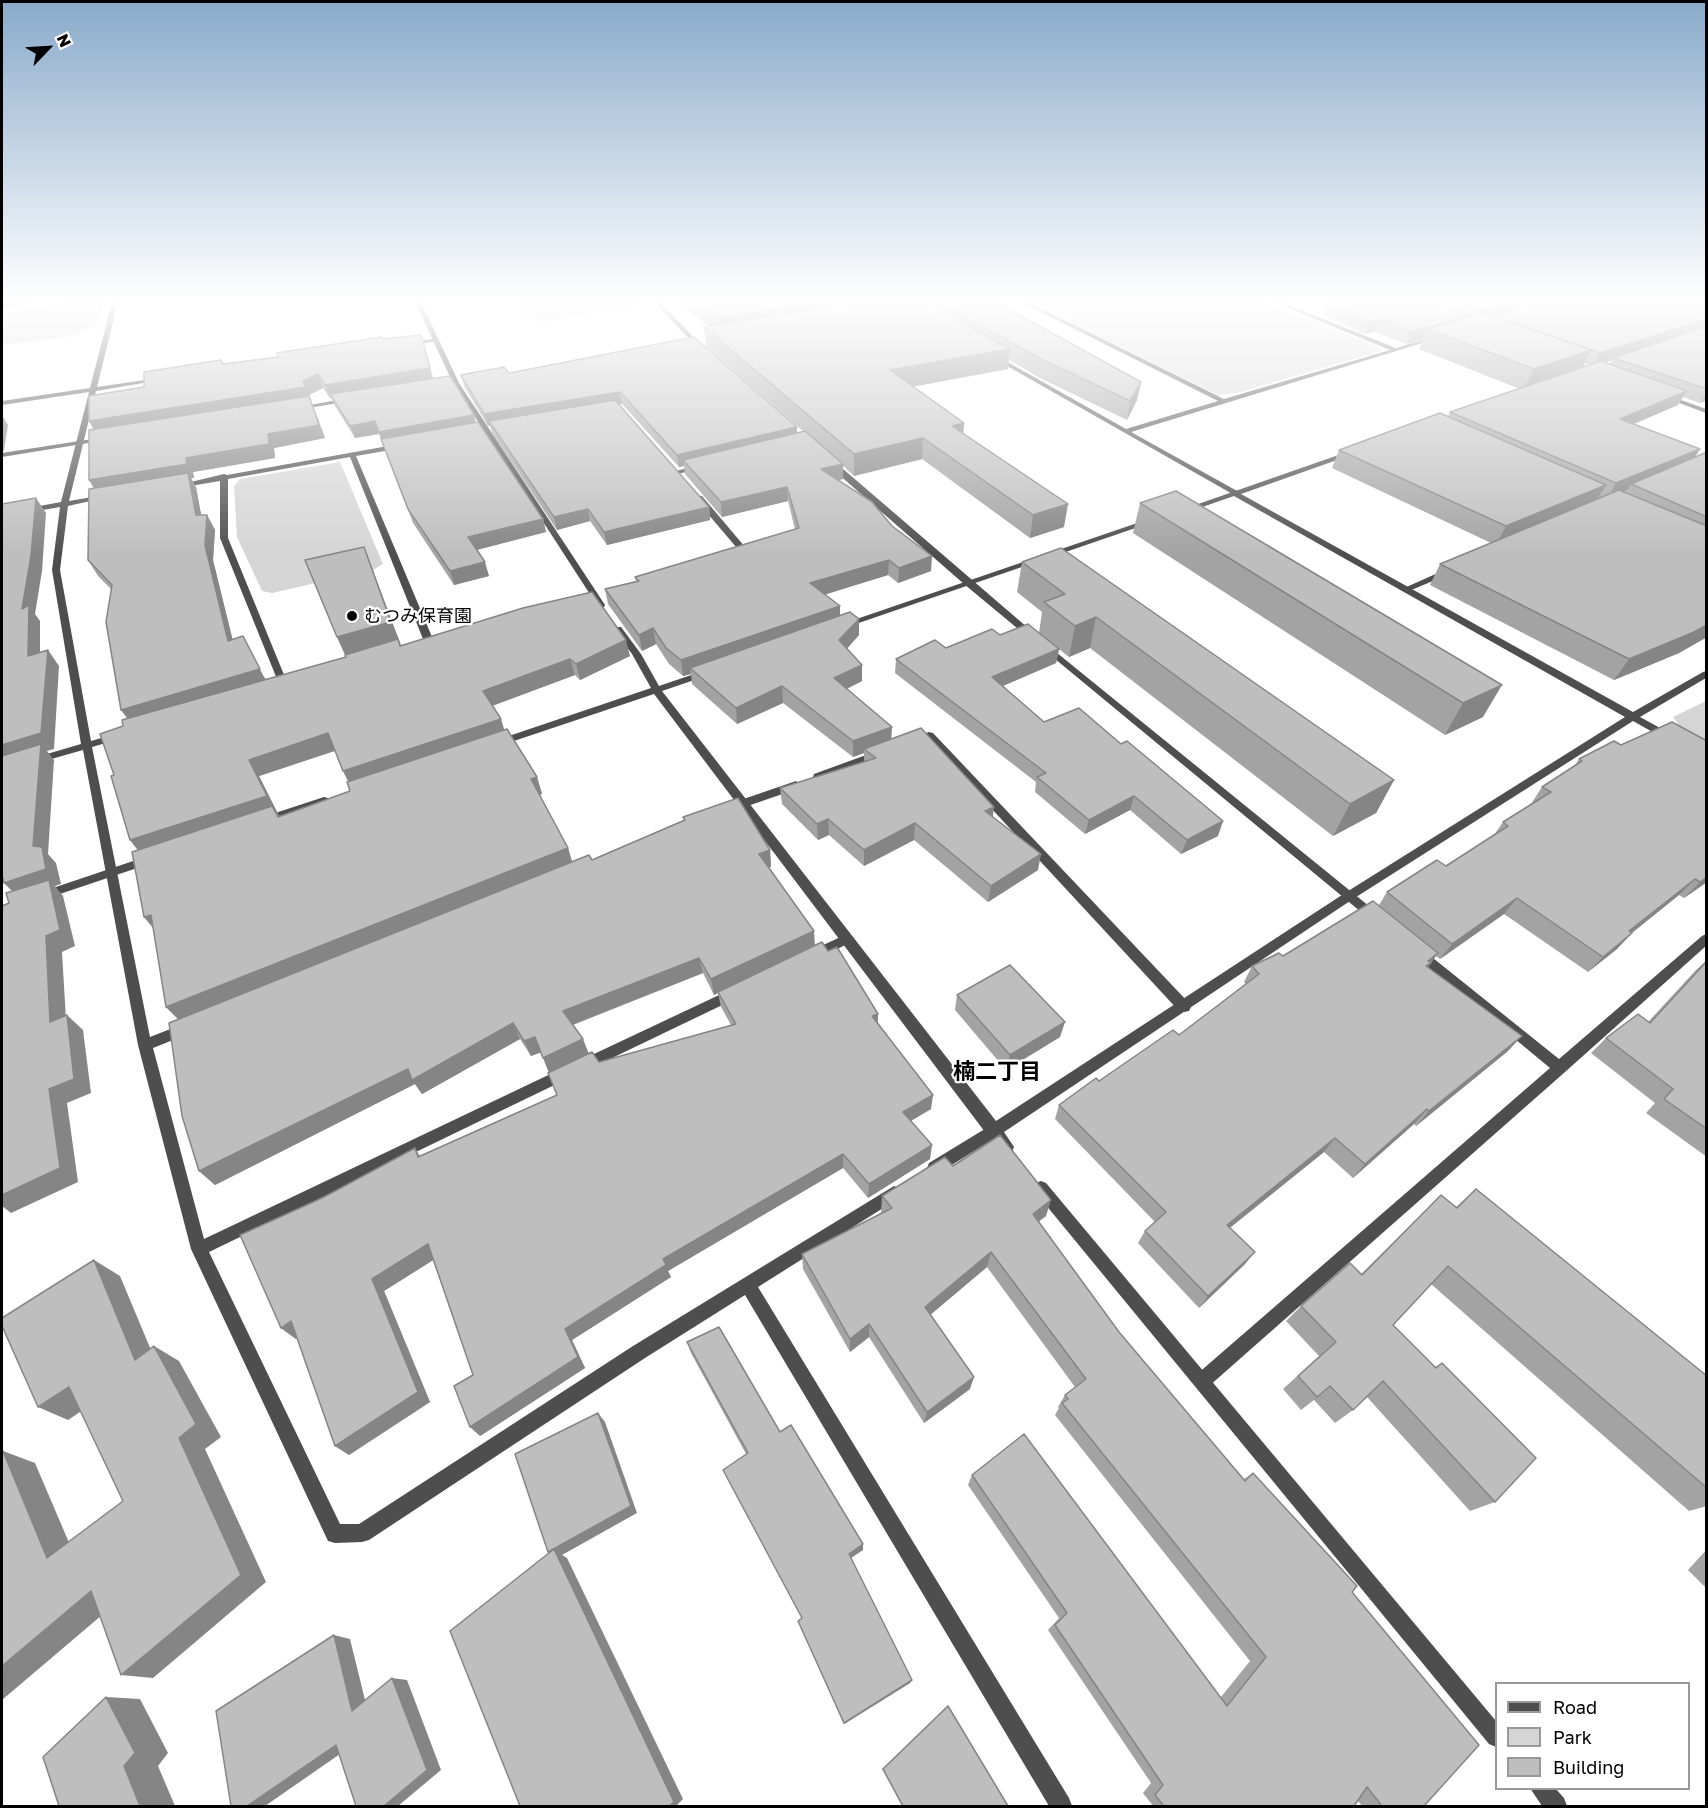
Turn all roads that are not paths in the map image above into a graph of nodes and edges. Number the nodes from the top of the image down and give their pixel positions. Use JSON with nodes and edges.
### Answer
{"nodes":[{"id":1,"x":93,"y":386,"type":"edge"},
{"id":2,"x":118,"y":386,"type":"edge"},
{"id":3,"x":458,"y":386,"type":"edge"},
{"id":4,"x":1047,"y":386,"type":"edge"},
{"id":5,"x":1193,"y":386,"type":"edge"},
{"id":6,"x":1276,"y":386,"type":"edge"},
{"id":7,"x":92,"y":390,"type":"junction"},
{"id":8,"x":1654,"y":392,"type":"edge"},
{"id":9,"x":362,"y":398,"type":"edge"},
{"id":10,"x":1224,"y":402,"type":"junction"},
{"id":11,"x":2,"y":403,"type":"edge"},
{"id":12,"x":291,"y":409,"type":"edge"},
{"id":13,"x":1707,"y":411,"type":"edge"},
{"id":14,"x":1126,"y":431,"type":"junction"},
{"id":15,"x":113,"y":437,"type":"edge"},
{"id":16,"x":78,"y":443,"type":"junction"},
{"id":17,"x":408,"y":444,"type":"edge"},
{"id":18,"x":1362,"y":450,"type":"edge"},
{"id":19,"x":352,"y":454,"type":"junction"},
{"id":20,"x":2,"y":455,"type":"edge"},
{"id":21,"x":824,"y":456,"type":"edge"},
{"id":22,"x":670,"y":464,"type":"edge"},
{"id":23,"x":710,"y":464,"type":"edge"},
{"id":24,"x":677,"y":472,"type":"junction"},
{"id":25,"x":224,"y":476,"type":"junction"},
{"id":26,"x":685,"y":480,"type":"edge"},
{"id":27,"x":173,"y":487,"type":"edge"},
{"id":28,"x":692,"y":489,"type":"edge"},
{"id":29,"x":1236,"y":494,"type":"junction"},
{"id":30,"x":118,"y":495,"type":"edge"},
{"id":31,"x":64,"y":504,"type":"junction"},
{"id":32,"x":1180,"y":512,"type":"edge"},
{"id":33,"x":2,"y":514,"type":"edge"},
{"id":34,"x":1158,"y":519,"type":"edge"},
{"id":35,"x":719,"y":556,"type":"edge"},
{"id":36,"x":1455,"y":568,"type":"edge"},
{"id":37,"x":967,"y":582,"type":"junction"},
{"id":38,"x":1406,"y":589,"type":"junction"},
{"id":39,"x":834,"y":629,"type":"edge"},
{"id":40,"x":441,"y":640,"type":"edge"},
{"id":41,"x":430,"y":644,"type":"junction"},
{"id":42,"x":419,"y":647,"type":"edge"},
{"id":43,"x":712,"y":671,"type":"edge"},
{"id":44,"x":1707,"y":674,"type":"edge"},
{"id":45,"x":295,"y":684,"type":"edge"},
{"id":46,"x":284,"y":687,"type":"junction"},
{"id":47,"x":273,"y":690,"type":"edge"},
{"id":48,"x":657,"y":691,"type":"junction"},
{"id":49,"x":1632,"y":717,"type":"junction"},
{"id":50,"x":130,"y":733,"type":"edge"},
{"id":51,"x":906,"y":743,"type":"edge"},
{"id":52,"x":1678,"y":743,"type":"edge"},
{"id":53,"x":87,"y":746,"type":"junction"},
{"id":54,"x":490,"y":746,"type":"edge"},
{"id":55,"x":885,"y":751,"type":"edge"},
{"id":56,"x":23,"y":764,"type":"edge"},
{"id":57,"x":334,"y":798,"type":"edge"},
{"id":58,"x":744,"y":803,"type":"junction"},
{"id":59,"x":722,"y":812,"type":"edge"},
{"id":60,"x":256,"y":823,"type":"edge"},
{"id":61,"x":156,"y":857,"type":"edge"},
{"id":62,"x":111,"y":872,"type":"junction"},
{"id":63,"x":1349,"y":896,"type":"junction"},
{"id":64,"x":34,"y":898,"type":"edge"},
{"id":65,"x":1386,"y":926,"type":"edge"},
{"id":66,"x":847,"y":939,"type":"junction"},
{"id":67,"x":1707,"y":939,"type":"edge"},
{"id":68,"x":1413,"y":948,"type":"edge"},
{"id":69,"x":804,"y":960,"type":"edge"},
{"id":70,"x":750,"y":985,"type":"edge"},
{"id":71,"x":1184,"y":1006,"type":"junction"},
{"id":72,"x":190,"y":1028,"type":"edge"},
{"id":73,"x":146,"y":1045,"type":"junction"},
{"id":74,"x":1560,"y":1068,"type":"junction"},
{"id":75,"x":993,"y":1131,"type":"junction"},
{"id":76,"x":1016,"y":1158,"type":"edge"},
{"id":77,"x":1030,"y":1176,"type":"edge"},
{"id":78,"x":199,"y":1249,"type":"junction"},
{"id":79,"x":748,"y":1285,"type":"junction"},
{"id":80,"x":1202,"y":1380,"type":"junction"},
{"id":81,"x":1495,"y":1735,"type":"edge"},
{"id":82,"x":1543,"y":1790,"type":"edge"},
{"id":83,"x":1061,"y":1806,"type":"edge"},
{"id":84,"x":1556,"y":1806,"type":"edge"}],
"edges":[{"from":1,"to":7,"type":"street"},
{"from":2,"to":7,"type":"street"},
{"from":3,"to":48,"type":"street"},
{"from":4,"to":14,"type":"street"},
{"from":5,"to":10,"type":"street"},
{"from":6,"to":10,"type":"street"},
{"from":7,"to":11,"type":"street"},
{"from":7,"to":16,"type":"street"},
{"from":8,"to":13,"type":"street"},
{"from":9,"to":12,"type":"street"},
{"from":10,"to":14,"type":"street"},
{"from":14,"to":29,"type":"street"},
{"from":15,"to":16,"type":"street"},
{"from":16,"to":20,"type":"street"},
{"from":16,"to":31,"type":"street"},
{"from":17,"to":19,"type":"street"},
{"from":18,"to":29,"type":"street"},
{"from":19,"to":25,"type":"street"},
{"from":19,"to":41,"type":"street"},
{"from":21,"to":37,"type":"street"},
{"from":22,"to":24,"type":"street"},
{"from":23,"to":24,"type":"street"},
{"from":24,"to":26,"type":"street"},
{"from":25,"to":27,"type":"street"},
{"from":25,"to":46,"type":"street"},
{"from":28,"to":35,"type":"street"},
{"from":29,"to":32,"type":"street"},
{"from":29,"to":38,"type":"street"},
{"from":30,"to":31,"type":"street"},
{"from":31,"to":33,"type":"street"},
{"from":31,"to":53,"type":"street"},
{"from":34,"to":37,"type":"street"},
{"from":36,"to":38,"type":"street"},
{"from":37,"to":39,"type":"street"},
{"from":37,"to":63,"type":"street"},
{"from":38,"to":49,"type":"street"},
{"from":40,"to":41,"type":"street"},
{"from":41,"to":42,"type":"street"},
{"from":43,"to":48,"type":"street"},
{"from":44,"to":49,"type":"street"},
{"from":45,"to":46,"type":"street"},
{"from":46,"to":47,"type":"street"},
{"from":48,"to":54,"type":"street"},
{"from":48,"to":58,"type":"street"},
{"from":49,"to":52,"type":"street"},
{"from":49,"to":63,"type":"street"},
{"from":50,"to":53,"type":"street"},
{"from":51,"to":71,"type":"street"},
{"from":53,"to":56,"type":"street"},
{"from":53,"to":62,"type":"street"},
{"from":55,"to":58,"type":"street"},
{"from":57,"to":60,"type":"street"},
{"from":58,"to":59,"type":"street"},
{"from":58,"to":66,"type":"street"},
{"from":61,"to":62,"type":"street"},
{"from":62,"to":64,"type":"street"},
{"from":62,"to":73,"type":"street"},
{"from":63,"to":65,"type":"street"},
{"from":63,"to":71,"type":"street"},
{"from":66,"to":69,"type":"street"},
{"from":66,"to":75,"type":"street"},
{"from":67,"to":74,"type":"street"},
{"from":68,"to":74,"type":"street"},
{"from":70,"to":78,"type":"street"},
{"from":71,"to":75,"type":"street"},
{"from":72,"to":73,"type":"street"},
{"from":73,"to":78,"type":"street"},
{"from":74,"to":80,"type":"street"},
{"from":75,"to":76,"type":"street"},
{"from":75,"to":79,"type":"street"},
{"from":77,"to":80,"type":"street"},
{"from":78,"to":79,"type":"street"},
{"from":79,"to":83,"type":"street"},
{"from":80,"to":81,"type":"street"},
{"from":82,"to":84,"type":"street"}]}
